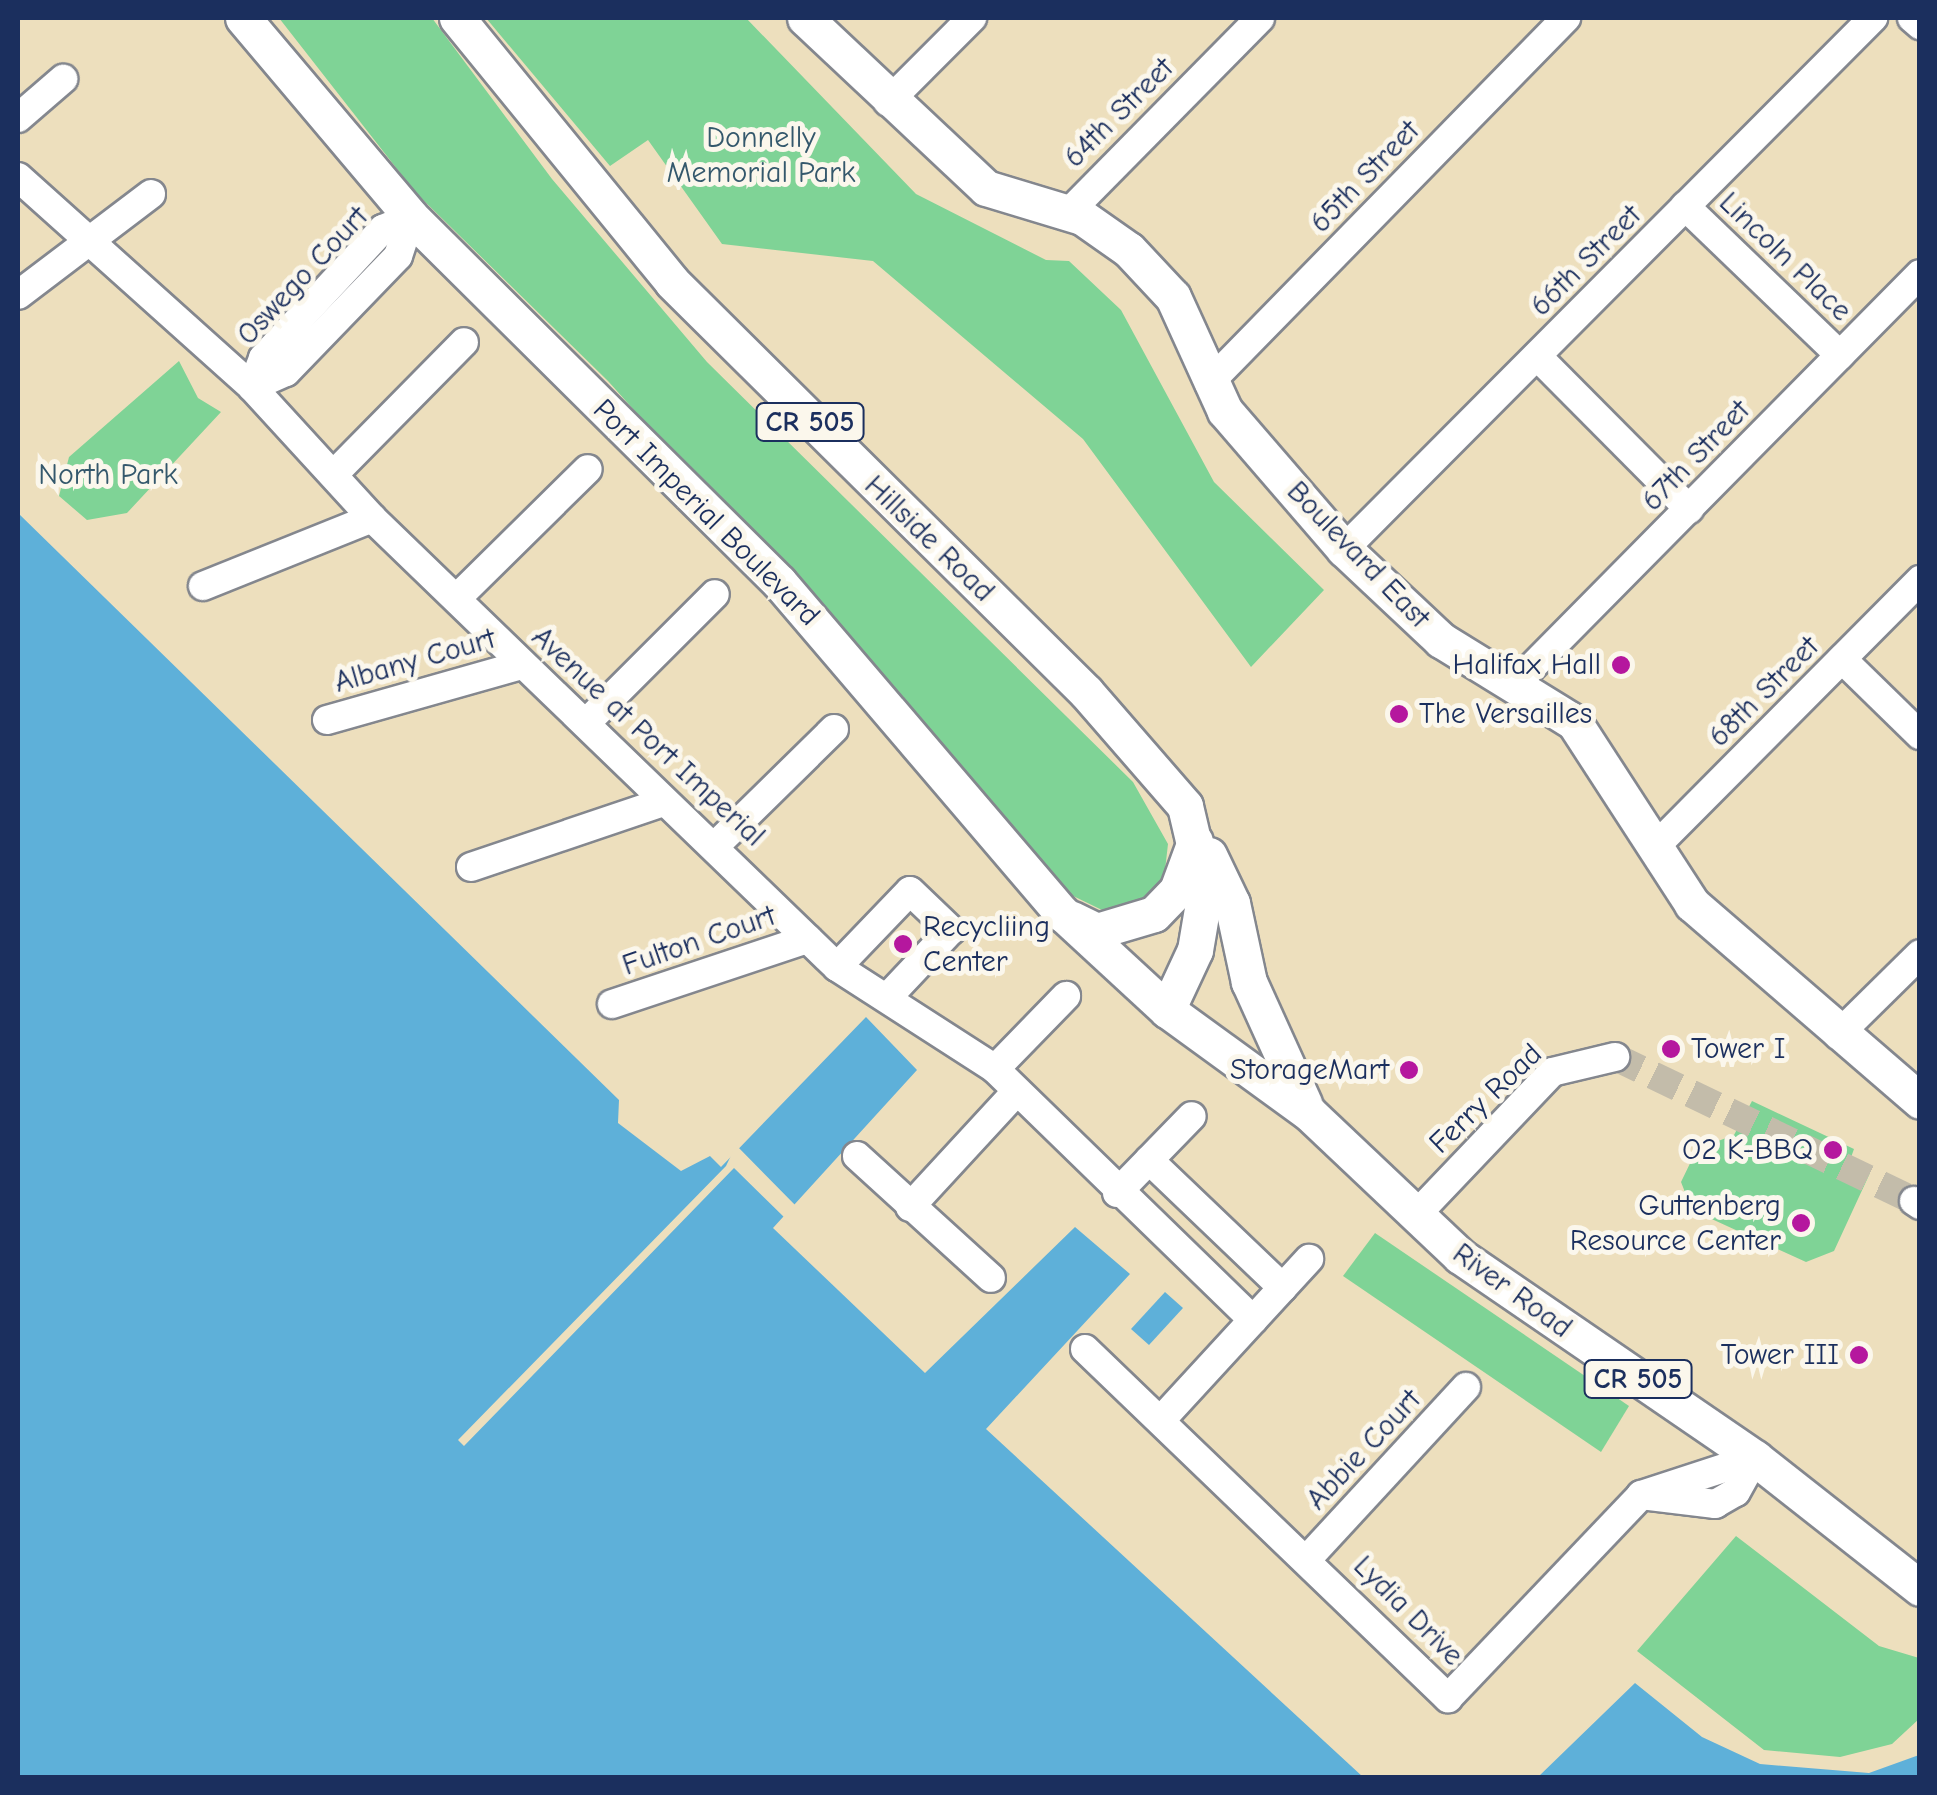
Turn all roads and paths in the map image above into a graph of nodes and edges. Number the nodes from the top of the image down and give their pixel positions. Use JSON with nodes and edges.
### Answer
{"nodes":[{"id":1,"x":243,"y":18,"type":"edge"},
{"id":2,"x":457,"y":18,"type":"edge"},
{"id":3,"x":805,"y":18,"type":"edge"},
{"id":4,"x":972,"y":18,"type":"edge"},
{"id":5,"x":1260,"y":18,"type":"edge"},
{"id":6,"x":1566,"y":18,"type":"edge"},
{"id":7,"x":1873,"y":18,"type":"edge"},
{"id":8,"x":1912,"y":18,"type":"edge"},
{"id":9,"x":1920,"y":25,"type":"edge"},
{"id":10,"x":64,"y":79,"type":"dead end"},
{"id":11,"x":888,"y":102,"type":"junction"},
{"id":12,"x":18,"y":118,"type":"edge"},
{"id":13,"x":18,"y":177,"type":"edge"},
{"id":14,"x":151,"y":194,"type":"dead end"},
{"id":15,"x":1685,"y":206,"type":"junction"},
{"id":16,"x":1069,"y":212,"type":"junction"},
{"id":17,"x":411,"y":218,"type":"junction"},
{"id":18,"x":88,"y":243,"type":"junction"},
{"id":19,"x":1920,"y":274,"type":"edge"},
{"id":20,"x":18,"y":296,"type":"edge"},
{"id":21,"x":464,"y":342,"type":"dead end"},
{"id":22,"x":1840,"y":355,"type":"junction"},
{"id":23,"x":1536,"y":356,"type":"junction"},
{"id":24,"x":1210,"y":382,"type":"junction"},
{"id":25,"x":252,"y":387,"type":"junction"},
{"id":26,"x":588,"y":469,"type":"dead end"},
{"id":27,"x":334,"y":474,"type":"junction"},
{"id":28,"x":1689,"y":508,"type":"junction"},
{"id":29,"x":372,"y":518,"type":"junction"},
{"id":30,"x":1344,"y":549,"type":"junction"},
{"id":31,"x":1920,"y":580,"type":"edge"},
{"id":32,"x":204,"y":586,"type":"dead end"},
{"id":33,"x":714,"y":594,"type":"dead end"},
{"id":34,"x":458,"y":598,"type":"junction"},
{"id":35,"x":1842,"y":659,"type":"junction"},
{"id":36,"x":521,"y":665,"type":"junction"},
{"id":37,"x":1516,"y":682,"type":"junction"},
{"id":38,"x":327,"y":720,"type":"dead end"},
{"id":39,"x":586,"y":723,"type":"junction"},
{"id":40,"x":834,"y":729,"type":"dead end"},
{"id":41,"x":1920,"y":735,"type":"edge"},
{"id":42,"x":663,"y":802,"type":"junction"},
{"id":43,"x":1196,"y":838,"type":"junction"},
{"id":44,"x":717,"y":844,"type":"junction"},
{"id":45,"x":1654,"y":848,"type":"junction"},
{"id":46,"x":471,"y":866,"type":"dead end"},
{"id":47,"x":1062,"y":914,"type":"junction"},
{"id":48,"x":807,"y":939,"type":"junction"},
{"id":49,"x":1920,"y":954,"type":"edge"},
{"id":50,"x":837,"y":967,"type":"junction"},
{"id":51,"x":1066,"y":996,"type":"dead end"},
{"id":52,"x":887,"y":998,"type":"junction"},
{"id":53,"x":612,"y":1004,"type":"dead end"},
{"id":54,"x":1167,"y":1010,"type":"junction"},
{"id":55,"x":1838,"y":1036,"type":"junction"},
{"id":56,"x":1615,"y":1058,"type":"tunnel mouth"},
{"id":57,"x":995,"y":1070,"type":"junction"},
{"id":58,"x":1016,"y":1092,"type":"junction"},
{"id":59,"x":1920,"y":1101,"type":"edge"},
{"id":60,"x":1310,"y":1113,"type":"junction"},
{"id":61,"x":1192,"y":1116,"type":"dead end"},
{"id":62,"x":858,"y":1156,"type":"dead end"},
{"id":63,"x":1149,"y":1160,"type":"junction"},
{"id":64,"x":1118,"y":1193,"type":"junction"},
{"id":65,"x":910,"y":1208,"type":"junction"},
{"id":66,"x":1416,"y":1215,"type":"junction"},
{"id":67,"x":1309,"y":1259,"type":"dead end"},
{"id":68,"x":991,"y":1278,"type":"dead end"},
{"id":69,"x":1282,"y":1288,"type":"junction"},
{"id":70,"x":1253,"y":1320,"type":"junction"},
{"id":71,"x":1085,"y":1349,"type":"dead end"},
{"id":72,"x":1466,"y":1387,"type":"dead end"},
{"id":73,"x":1161,"y":1420,"type":"junction"},
{"id":74,"x":1755,"y":1458,"type":"junction"},
{"id":75,"x":1310,"y":1556,"type":"junction"},
{"id":76,"x":1920,"y":1588,"type":"edge"}],
"edges":[{"from":1,"to":17,"type":"main road","name":"Port Imperial Boulevard"},
{"from":2,"to":43,"type":"main road","name":"Hillside Road","number":"CR 505"},
{"from":3,"to":11,"type":"main road","name":"Boulevard East"},
{"from":4,"to":11,"type":"street"},
{"from":5,"to":16,"type":"street","name":"64th Street"},
{"from":6,"to":24,"type":"street","name":"65th Street"},
{"from":7,"to":15,"type":"street","name":"66th Street"},
{"from":8,"to":9,"type":"street"},
{"from":10,"to":12,"type":"street"},
{"from":11,"to":16,"type":"main road","name":"Boulevard East"},
{"from":13,"to":18,"type":"street","name":"Avenue at Port Imperial"},
{"from":14,"to":18,"type":"street"},
{"from":15,"to":22,"type":"street","name":"Lincoln Place"},
{"from":15,"to":23,"type":"street","name":"66th Street"},
{"from":16,"to":24,"type":"main road","name":"Boulevard East"},
{"from":17,"to":25,"type":"street","name":"Oswego Court"},
{"from":17,"to":47,"type":"main road","name":"Port Imperial Boulevard"},
{"from":18,"to":20,"type":"street"},
{"from":18,"to":25,"type":"street","name":"Avenue at Port Imperial"},
{"from":19,"to":22,"type":"street","name":"67th Street"},
{"from":21,"to":27,"type":"street"},
{"from":22,"to":28,"type":"street","name":"67th Street"},
{"from":23,"to":28,"type":"street"},
{"from":23,"to":30,"type":"street","name":"66th Street"},
{"from":24,"to":30,"type":"main road","name":"Boulevard East"},
{"from":25,"to":27,"type":"street","name":"Avenue at Port Imperial"},
{"from":26,"to":34,"type":"street"},
{"from":27,"to":29,"type":"street","name":"Avenue at Port Imperial"},
{"from":28,"to":37,"type":"street","name":"67th Street"},
{"from":29,"to":32,"type":"street"},
{"from":29,"to":34,"type":"street","name":"Avenue at Port Imperial"},
{"from":30,"to":37,"type":"main road","name":"Boulevard East"},
{"from":31,"to":35,"type":"street","name":"68th Street"},
{"from":33,"to":39,"type":"street"},
{"from":34,"to":36,"type":"street","name":"Avenue at Port Imperial"},
{"from":35,"to":41,"type":"street"},
{"from":35,"to":45,"type":"street","name":"68th Street"},
{"from":36,"to":38,"type":"street","name":"Albany Court"},
{"from":36,"to":39,"type":"street","name":"Avenue at Port Imperial"},
{"from":37,"to":45,"type":"main road","name":"Boulevard East"},
{"from":39,"to":42,"type":"street","name":"Avenue at Port Imperial"},
{"from":40,"to":44,"type":"street"},
{"from":42,"to":44,"type":"street","name":"Avenue at Port Imperial"},
{"from":42,"to":46,"type":"street"},
{"from":43,"to":47,"type":"main road"},
{"from":43,"to":54,"type":"main road","number":"CR 505"},
{"from":43,"to":60,"type":"main road","number":"CR 505"},
{"from":44,"to":48,"type":"street","name":"Avenue at Port Imperial"},
{"from":45,"to":55,"type":"main road","name":"Boulevard East"},
{"from":47,"to":54,"type":"main road","name":"Port Imperial Boulevard"},
{"from":48,"to":50,"type":"street","name":"Avenue at Port Imperial"},
{"from":48,"to":53,"type":"street","name":"Fulton Court"},
{"from":49,"to":55,"type":"street"},
{"from":50,"to":52,"type":"street","name":"Avenue at Port Imperial"},
{"from":50,"to":52,"type":"street"},
{"from":51,"to":57,"type":"street"},
{"from":52,"to":57,"type":"street","name":"Avenue at Port Imperial"},
{"from":54,"to":60,"type":"main road","name":"River Road","number":"CR 505"},
{"from":55,"to":59,"type":"main road","name":"Boulevard East"},
{"from":56,"to":66,"type":"street","name":"Ferry Road"},
{"from":57,"to":58,"type":"street","name":"Avenue at Port Imperial"},
{"from":58,"to":64,"type":"street","name":"Avenue at Port Imperial"},
{"from":58,"to":65,"type":"street"},
{"from":60,"to":66,"type":"main road","name":"River Road","number":"CR 505"},
{"from":61,"to":63,"type":"street"},
{"from":62,"to":65,"type":"street"},
{"from":63,"to":64,"type":"street"},
{"from":63,"to":69,"type":"street"},
{"from":64,"to":70,"type":"street","name":"Avenue at Port Imperial"},
{"from":65,"to":68,"type":"street"},
{"from":66,"to":74,"type":"main road","name":"River Road","number":"CR 505"},
{"from":67,"to":69,"type":"street"},
{"from":69,"to":70,"type":"street"},
{"from":70,"to":73,"type":"street"},
{"from":71,"to":73,"type":"street","name":"Lydia Drive"},
{"from":72,"to":75,"type":"street","name":"Abbie Court"},
{"from":73,"to":75,"type":"street","name":"Lydia Drive"},
{"from":74,"to":75,"type":"street","name":"Lydia Drive"},
{"from":74,"to":76,"type":"main road","name":"River Road","number":"CR 505"}]}
